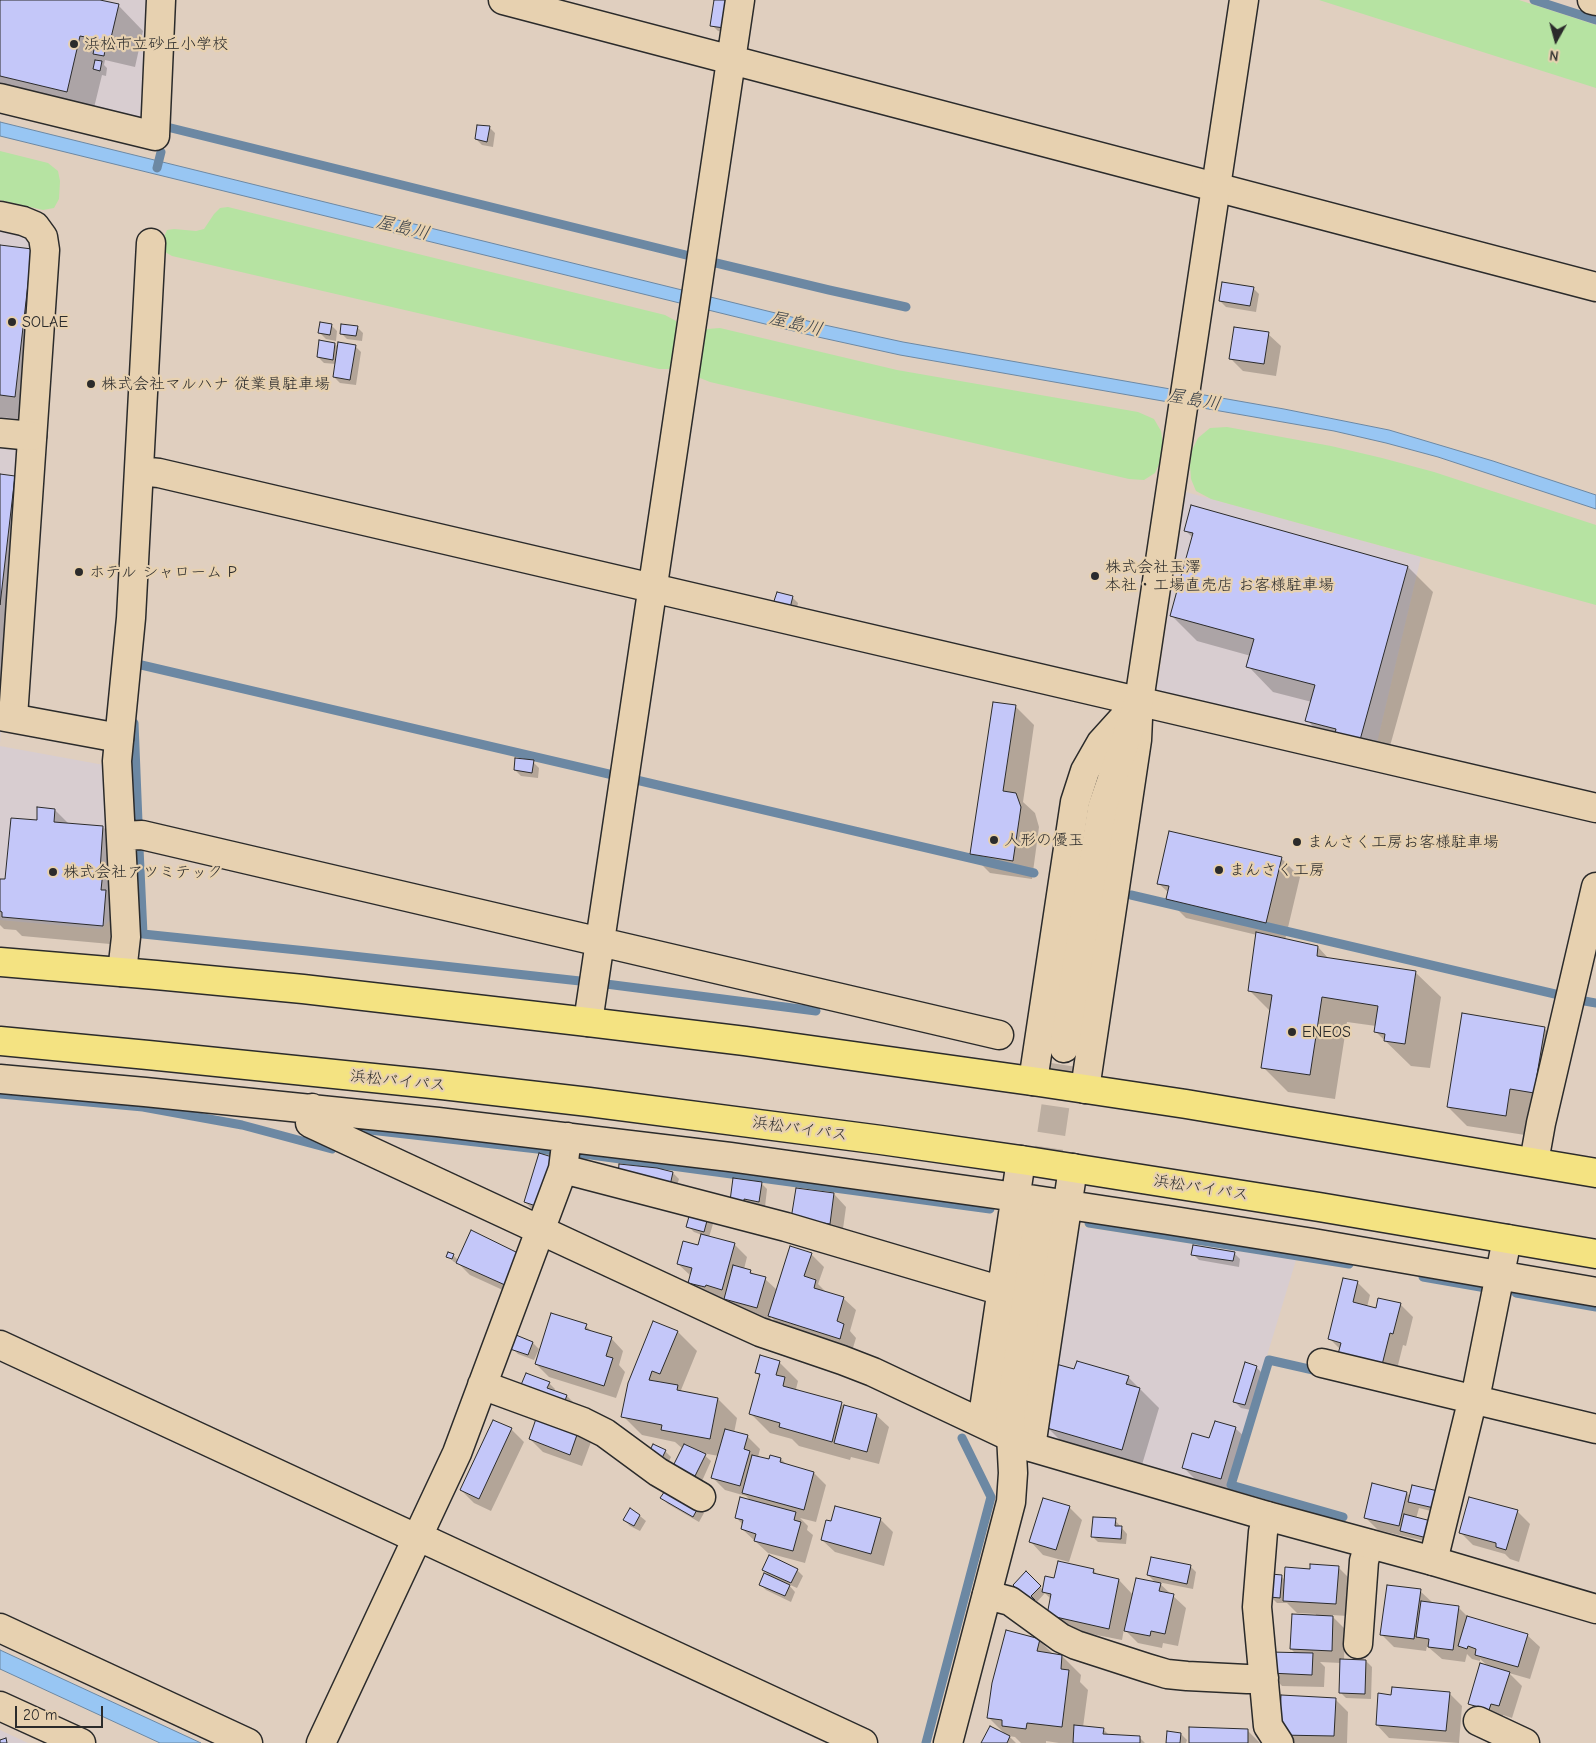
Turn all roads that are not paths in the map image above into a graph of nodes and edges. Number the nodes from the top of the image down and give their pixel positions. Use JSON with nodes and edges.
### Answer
{"nodes":[{"id":1,"x":162,"y":0,"type":"edge"},
{"id":2,"x":502,"y":0,"type":"edge"},
{"id":3,"x":740,"y":0,"type":"edge"},
{"id":4,"x":1244,"y":0,"type":"edge"},
{"id":5,"x":1592,"y":0,"type":"edge"},
{"id":6,"x":1596,"y":1,"type":"edge"},
{"id":7,"x":731,"y":60,"type":"junction"},
{"id":8,"x":0,"y":98,"type":"edge"},
{"id":9,"x":1216,"y":188,"type":"junction"},
{"id":10,"x":0,"y":216,"type":"edge"},
{"id":11,"x":151,"y":243,"type":"dead end"},
{"id":12,"x":1596,"y":288,"type":"edge"},
{"id":13,"x":0,"y":433,"type":"edge"},
{"id":14,"x":32,"y":436,"type":"junction"},
{"id":15,"x":138,"y":471,"type":"junction"},
{"id":16,"x":652,"y":588,"type":"junction"},
{"id":17,"x":1140,"y":701,"type":"junction"},
{"id":18,"x":6,"y":716,"type":"edge"},
{"id":19,"x":119,"y":738,"type":"junction"},
{"id":20,"x":1596,"y":808,"type":"edge"},
{"id":21,"x":121,"y":836,"type":"junction"},
{"id":22,"x":1596,"y":887,"type":"edge"},
{"id":23,"x":599,"y":942,"type":"junction"},
{"id":24,"x":0,"y":962,"type":"edge"},
{"id":25,"x":122,"y":972,"type":"junction"},
{"id":26,"x":588,"y":1022,"type":"junction"},
{"id":27,"x":945,"y":1022,"type":"junction"},
{"id":28,"x":999,"y":1035,"type":"dead end"},
{"id":29,"x":0,"y":1041,"type":"edge"},
{"id":30,"x":1064,"y":1048,"type":"tunnel mouth"},
{"id":31,"x":1038,"y":1051,"type":"junction"},
{"id":32,"x":0,"y":1079,"type":"edge"},
{"id":33,"x":1033,"y":1081,"type":"junction"},
{"id":34,"x":1085,"y":1089,"type":"junction"},
{"id":35,"x":312,"y":1108,"type":"junction"},
{"id":36,"x":567,"y":1137,"type":"junction"},
{"id":37,"x":1021,"y":1160,"type":"junction"},
{"id":38,"x":1534,"y":1162,"type":"junction"},
{"id":39,"x":1073,"y":1168,"type":"junction"},
{"id":40,"x":564,"y":1169,"type":"junction"},
{"id":41,"x":1596,"y":1173,"type":"edge"},
{"id":42,"x":1016,"y":1197,"type":"junction"},
{"id":43,"x":1068,"y":1204,"type":"junction"},
{"id":44,"x":1039,"y":1218,"type":"tunnel mouth"},
{"id":45,"x":541,"y":1230,"type":"junction"},
{"id":46,"x":1507,"y":1239,"type":"junction"},
{"id":47,"x":1596,"y":1254,"type":"edge"},
{"id":48,"x":1500,"y":1275,"type":"junction"},
{"id":49,"x":1002,"y":1289,"type":"junction"},
{"id":50,"x":1596,"y":1292,"type":"edge"},
{"id":51,"x":0,"y":1345,"type":"edge"},
{"id":52,"x":1322,"y":1363,"type":"dead end"},
{"id":53,"x":482,"y":1385,"type":"junction"},
{"id":54,"x":1474,"y":1400,"type":"junction"},
{"id":55,"x":982,"y":1423,"type":"junction"},
{"id":56,"x":1596,"y":1429,"type":"edge"},
{"id":57,"x":1021,"y":1442,"type":"junction"},
{"id":58,"x":701,"y":1497,"type":"dead end"},
{"id":59,"x":1268,"y":1516,"type":"junction"},
{"id":60,"x":417,"y":1537,"type":"junction"},
{"id":61,"x":1368,"y":1544,"type":"junction"},
{"id":62,"x":1433,"y":1561,"type":"junction"},
{"id":63,"x":987,"y":1595,"type":"junction"},
{"id":64,"x":1596,"y":1609,"type":"edge"},
{"id":65,"x":0,"y":1628,"type":"edge"},
{"id":66,"x":1358,"y":1644,"type":"dead end"},
{"id":67,"x":1264,"y":1678,"type":"junction"},
{"id":68,"x":0,"y":1706,"type":"edge"},
{"id":69,"x":1478,"y":1721,"type":"dead end"},
{"id":70,"x":81,"y":1743,"type":"edge"},
{"id":71,"x":248,"y":1743,"type":"edge"},
{"id":72,"x":321,"y":1743,"type":"edge"},
{"id":73,"x":863,"y":1743,"type":"edge"},
{"id":74,"x":948,"y":1743,"type":"edge"},
{"id":75,"x":1279,"y":1743,"type":"edge"},
{"id":76,"x":1525,"y":1743,"type":"edge"}],
"edges":[{"from":1,"to":8,"type":"street"},
{"from":2,"to":7,"type":"street"},
{"from":3,"to":7,"type":"street"},
{"from":4,"to":9,"type":"street"},
{"from":5,"to":6,"type":"street"},
{"from":7,"to":9,"type":"street"},
{"from":7,"to":16,"type":"street"},
{"from":9,"to":12,"type":"street"},
{"from":9,"to":17,"type":"street"},
{"from":10,"to":14,"type":"street"},
{"from":11,"to":15,"type":"street"},
{"from":13,"to":14,"type":"street"},
{"from":14,"to":18,"type":"street"},
{"from":15,"to":16,"type":"street"},
{"from":15,"to":19,"type":"street"},
{"from":16,"to":17,"type":"street"},
{"from":16,"to":23,"type":"street"},
{"from":17,"to":20,"type":"street"},
{"from":17,"to":30,"type":"street"},
{"from":17,"to":31,"type":"street"},
{"from":17,"to":34,"type":"street"},
{"from":18,"to":19,"type":"street"},
{"from":19,"to":21,"type":"street"},
{"from":21,"to":23,"type":"street"},
{"from":21,"to":25,"type":"street"},
{"from":22,"to":38,"type":"street"},
{"from":23,"to":26,"type":"street"},
{"from":23,"to":27,"type":"street"},
{"from":24,"to":25,"type":"highway"},
{"from":25,"to":26,"type":"highway"},
{"from":26,"to":33,"type":"highway"},
{"from":27,"to":28,"type":"street"},
{"from":27,"to":31,"type":"street"},
{"from":29,"to":37,"type":"highway","name":"浜松バイパス"},
{"from":31,"to":33,"type":"street"},
{"from":32,"to":35,"type":"street"},
{"from":33,"to":34,"type":"highway"},
{"from":34,"to":38,"type":"highway"},
{"from":35,"to":36,"type":"street"},
{"from":35,"to":45,"type":"street"},
{"from":36,"to":40,"type":"street"},
{"from":36,"to":42,"type":"street"},
{"from":37,"to":39,"type":"highway","name":"浜松バイパス"},
{"from":37,"to":42,"type":"street"},
{"from":38,"to":41,"type":"highway"},
{"from":39,"to":43,"type":"street"},
{"from":39,"to":46,"type":"highway","name":"浜松バイパス"},
{"from":40,"to":45,"type":"street"},
{"from":40,"to":49,"type":"street"},
{"from":42,"to":43,"type":"street"},
{"from":42,"to":49,"type":"street"},
{"from":43,"to":48,"type":"street"},
{"from":43,"to":57,"type":"street"},
{"from":44,"to":57,"type":"street"},
{"from":45,"to":53,"type":"street"},
{"from":45,"to":55,"type":"street"},
{"from":46,"to":47,"type":"highway","name":"浜松バイパス"},
{"from":46,"to":48,"type":"street"},
{"from":48,"to":50,"type":"street"},
{"from":48,"to":54,"type":"street"},
{"from":49,"to":55,"type":"street"},
{"from":51,"to":60,"type":"street"},
{"from":52,"to":54,"type":"street"},
{"from":53,"to":58,"type":"street"},
{"from":53,"to":60,"type":"street"},
{"from":54,"to":56,"type":"street"},
{"from":54,"to":62,"type":"street"},
{"from":55,"to":57,"type":"street"},
{"from":57,"to":59,"type":"street"},
{"from":57,"to":63,"type":"street"},
{"from":59,"to":61,"type":"street"},
{"from":59,"to":67,"type":"street"},
{"from":60,"to":72,"type":"street"},
{"from":60,"to":73,"type":"street"},
{"from":61,"to":62,"type":"street"},
{"from":61,"to":66,"type":"street"},
{"from":62,"to":64,"type":"street"},
{"from":63,"to":67,"type":"street"},
{"from":63,"to":74,"type":"street"},
{"from":65,"to":71,"type":"street"},
{"from":67,"to":75,"type":"street"},
{"from":68,"to":70,"type":"street"},
{"from":69,"to":76,"type":"street"}]}
